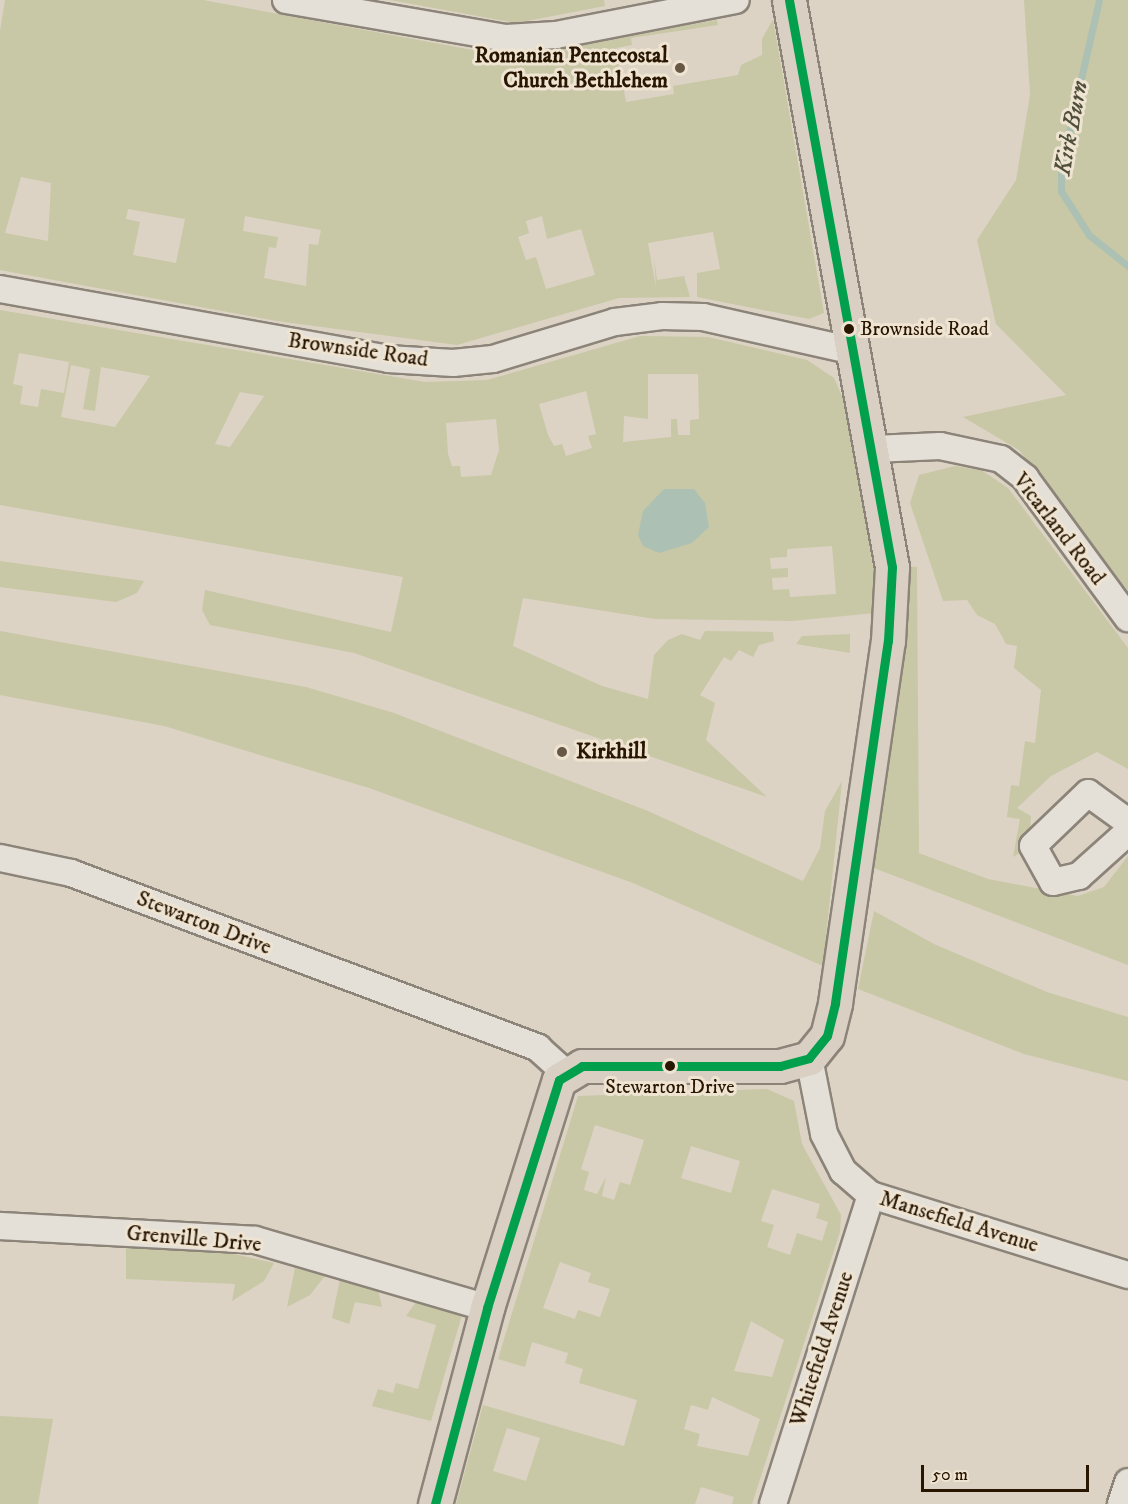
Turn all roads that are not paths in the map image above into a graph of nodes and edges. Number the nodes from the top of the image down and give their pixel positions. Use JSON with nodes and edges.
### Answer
{"nodes":[{"id":1,"x":286,"y":0,"type":"edge"},
{"id":2,"x":736,"y":0,"type":"edge"},
{"id":3,"x":789,"y":0,"type":"edge"},
{"id":4,"x":0,"y":289,"type":"edge"},
{"id":5,"x":854,"y":351,"type":"junction"},
{"id":6,"x":874,"y":449,"type":"junction"},
{"id":7,"x":1128,"y":618,"type":"edge"},
{"id":8,"x":1128,"y":822,"type":"edge"},
{"id":9,"x":1128,"y":832,"type":"edge"},
{"id":10,"x":0,"y":858,"type":"edge"},
{"id":11,"x":809,"y":1058,"type":"junction"},
{"id":12,"x":567,"y":1074,"type":"junction"},
{"id":13,"x":871,"y":1195,"type":"junction"},
{"id":14,"x":0,"y":1226,"type":"edge"},
{"id":15,"x":1128,"y":1275,"type":"edge"},
{"id":16,"x":487,"y":1308,"type":"junction"},
{"id":17,"x":1128,"y":1482,"type":"edge"},
{"id":18,"x":435,"y":1504,"type":"edge"},
{"id":19,"x":773,"y":1504,"type":"edge"},
{"id":20,"x":1121,"y":1504,"type":"edge"}],
"edges":[{"from":1,"to":2,"type":"street"},
{"from":3,"to":5,"type":"main road"},
{"from":4,"to":5,"type":"street","name":"Brownside Road"},
{"from":5,"to":6,"type":"main road"},
{"from":6,"to":7,"type":"street","name":"Vicarland Road"},
{"from":6,"to":11,"type":"main road"},
{"from":8,"to":9,"type":"street"},
{"from":10,"to":12,"type":"street","name":"Stewarton Drive"},
{"from":11,"to":12,"type":"main road"},
{"from":11,"to":13,"type":"street","name":"Mansefield Avenue"},
{"from":12,"to":16,"type":"main road"},
{"from":13,"to":15,"type":"street","name":"Mansefield Avenue"},
{"from":13,"to":19,"type":"street","name":"Whitefield Avenue"},
{"from":14,"to":16,"type":"street","name":"Grenville Drive"},
{"from":16,"to":18,"type":"main road"},
{"from":17,"to":20,"type":"street"}]}
